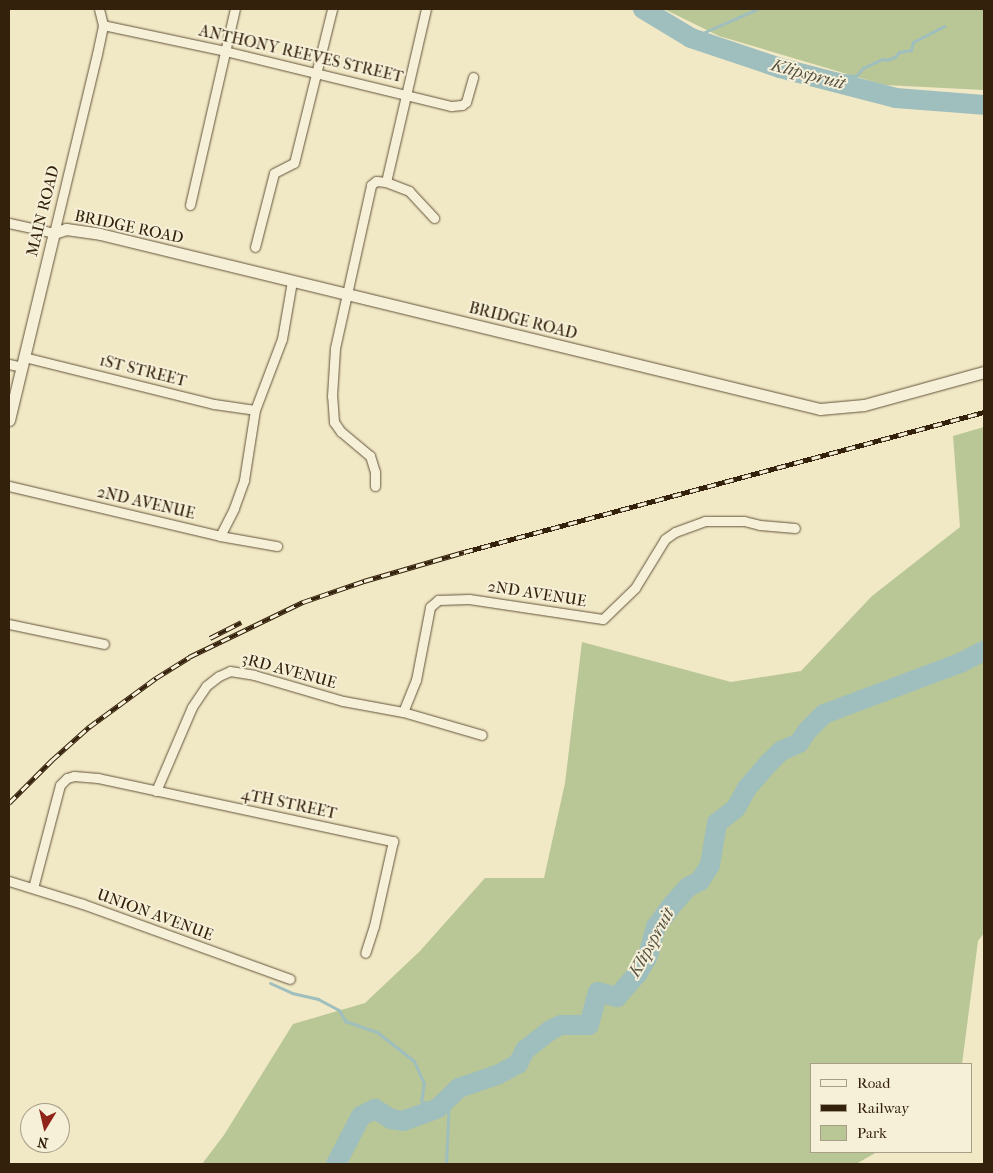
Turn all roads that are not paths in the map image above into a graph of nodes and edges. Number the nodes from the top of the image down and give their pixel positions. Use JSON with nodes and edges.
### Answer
{"nodes":[{"id":1,"x":109,"y":9,"type":"edge"},
{"id":2,"x":235,"y":9,"type":"edge"},
{"id":3,"x":332,"y":9,"type":"edge"},
{"id":4,"x":426,"y":9,"type":"edge"},
{"id":5,"x":100,"y":11,"type":"edge"},
{"id":6,"x":102,"y":25,"type":"junction"},
{"id":7,"x":225,"y":51,"type":"junction"},
{"id":8,"x":316,"y":73,"type":"junction"},
{"id":9,"x":473,"y":77,"type":"dead end"},
{"id":10,"x":406,"y":95,"type":"junction"},
{"id":11,"x":386,"y":182,"type":"junction"},
{"id":12,"x":190,"y":205,"type":"dead end"},
{"id":13,"x":434,"y":218,"type":"dead end"},
{"id":14,"x":9,"y":223,"type":"edge"},
{"id":15,"x":54,"y":233,"type":"junction"},
{"id":16,"x":255,"y":247,"type":"dead end"},
{"id":17,"x":292,"y":281,"type":"junction"},
{"id":18,"x":348,"y":295,"type":"junction"},
{"id":19,"x":23,"y":362,"type":"junction"},
{"id":20,"x":9,"y":364,"type":"edge"},
{"id":21,"x":984,"y":372,"type":"edge"},
{"id":22,"x":255,"y":410,"type":"junction"},
{"id":23,"x":9,"y":420,"type":"edge"},
{"id":24,"x":9,"y":486,"type":"edge"},
{"id":25,"x":375,"y":486,"type":"dead end"},
{"id":26,"x":795,"y":528,"type":"dead end"},
{"id":27,"x":220,"y":536,"type":"junction"},
{"id":28,"x":277,"y":546,"type":"dead end"},
{"id":29,"x":9,"y":624,"type":"edge"},
{"id":30,"x":104,"y":644,"type":"dead end"},
{"id":31,"x":403,"y":712,"type":"junction"},
{"id":32,"x":482,"y":735,"type":"dead end"},
{"id":33,"x":156,"y":791,"type":"junction"},
{"id":34,"x":9,"y":881,"type":"edge"},
{"id":35,"x":33,"y":888,"type":"junction"},
{"id":36,"x":365,"y":953,"type":"dead end"},
{"id":37,"x":290,"y":979,"type":"dead end"}],
"edges":[{"from":1,"to":5,"type":"street"},
{"from":2,"to":7,"type":"street"},
{"from":3,"to":8,"type":"street"},
{"from":4,"to":10,"type":"street"},
{"from":5,"to":6,"type":"street","name":"MAIN ROAD"},
{"from":6,"to":7,"type":"street","name":"ANTHONY REEVES STREET"},
{"from":6,"to":15,"type":"street","name":"MAIN ROAD"},
{"from":7,"to":8,"type":"street","name":"ANTHONY REEVES STREET"},
{"from":7,"to":12,"type":"street"},
{"from":8,"to":10,"type":"street","name":"ANTHONY REEVES STREET"},
{"from":8,"to":16,"type":"street"},
{"from":9,"to":10,"type":"street","name":"ANTHONY REEVES STREET"},
{"from":10,"to":11,"type":"street"},
{"from":11,"to":13,"type":"street"},
{"from":11,"to":18,"type":"street"},
{"from":14,"to":15,"type":"street"},
{"from":15,"to":17,"type":"street","name":"BRIDGE ROAD"},
{"from":15,"to":19,"type":"street","name":"MAIN ROAD"},
{"from":17,"to":18,"type":"street","name":"BRIDGE ROAD"},
{"from":17,"to":22,"type":"street"},
{"from":18,"to":21,"type":"street","name":"BRIDGE ROAD"},
{"from":18,"to":25,"type":"street"},
{"from":19,"to":20,"type":"street","name":"1ST STREET"},
{"from":19,"to":22,"type":"street","name":"1ST STREET"},
{"from":19,"to":23,"type":"street","name":"MAIN ROAD"},
{"from":22,"to":27,"type":"street"},
{"from":24,"to":27,"type":"street","name":"2ND AVENUE"},
{"from":26,"to":31,"type":"street","name":"2ND AVENUE"},
{"from":27,"to":28,"type":"street","name":"2ND AVENUE"},
{"from":29,"to":30,"type":"street"},
{"from":31,"to":32,"type":"street","name":"3RD AVENUE"},
{"from":31,"to":33,"type":"street","name":"3RD AVENUE"},
{"from":33,"to":35,"type":"street","name":"4TH STREET"},
{"from":33,"to":36,"type":"street","name":"4TH STREET"},
{"from":34,"to":35,"type":"street","name":"UNION AVENUE"},
{"from":35,"to":37,"type":"street","name":"UNION AVENUE"}]}
